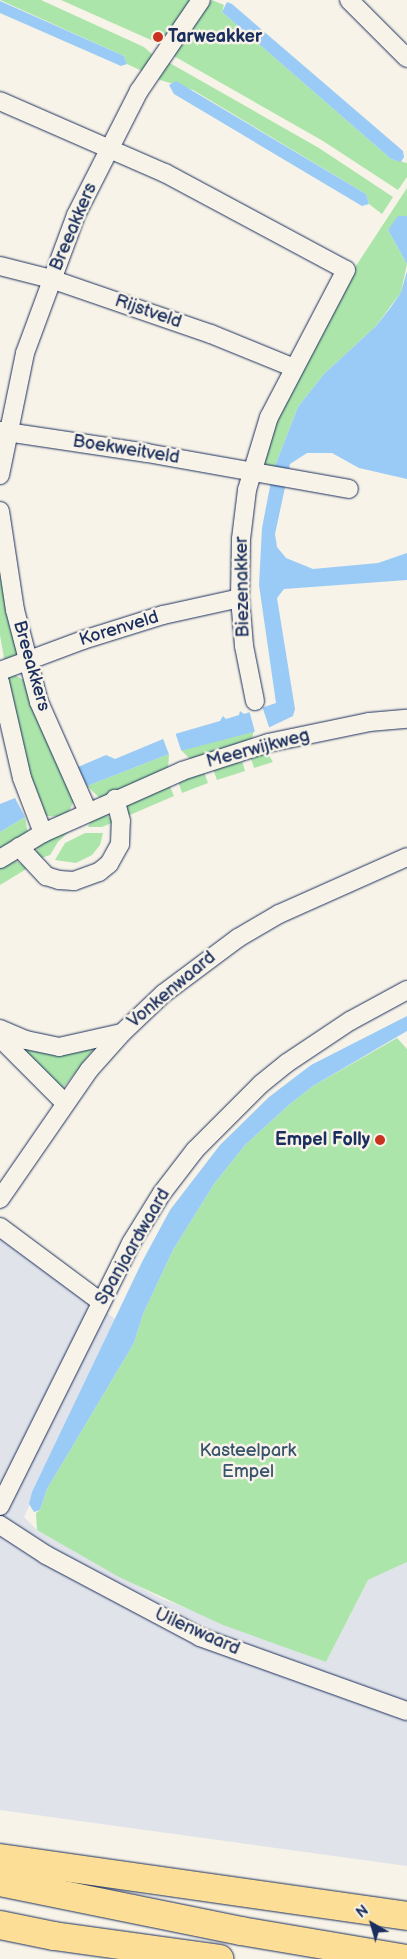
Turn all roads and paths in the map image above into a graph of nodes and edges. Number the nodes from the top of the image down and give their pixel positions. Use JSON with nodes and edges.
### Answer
{"nodes":[{"id":1,"x":201,"y":0,"type":"edge"},
{"id":2,"x":349,"y":0,"type":"edge"},
{"id":3,"x":407,"y":58,"type":"edge"},
{"id":4,"x":0,"y":101,"type":"edge"},
{"id":5,"x":110,"y":147,"type":"junction"},
{"id":6,"x":0,"y":266,"type":"edge"},
{"id":7,"x":51,"y":279,"type":"junction"},
{"id":8,"x":292,"y":367,"type":"junction"},
{"id":9,"x":3,"y":432,"type":"edge"},
{"id":10,"x":252,"y":472,"type":"junction"},
{"id":11,"x":0,"y":475,"type":"edge"},
{"id":12,"x":349,"y":489,"type":"dead end"},
{"id":13,"x":0,"y":511,"type":"edge"},
{"id":14,"x":4,"y":560,"type":"edge"},
{"id":15,"x":240,"y":598,"type":"junction"},
{"id":16,"x":27,"y":660,"type":"junction"},
{"id":17,"x":0,"y":671,"type":"edge"},
{"id":18,"x":0,"y":682,"type":"edge"},
{"id":19,"x":255,"y":701,"type":"dead end"},
{"id":20,"x":407,"y":719,"type":"edge"},
{"id":21,"x":115,"y":799,"type":"junction"},
{"id":22,"x":88,"y":812,"type":"junction"},
{"id":23,"x":44,"y":833,"type":"junction"},
{"id":24,"x":19,"y":848,"type":"junction"},
{"id":25,"x":407,"y":858,"type":"edge"},
{"id":26,"x":0,"y":859,"type":"edge"},
{"id":27,"x":407,"y":990,"type":"edge"},
{"id":28,"x":0,"y":1030,"type":"edge"},
{"id":29,"x":122,"y":1033,"type":"junction"},
{"id":30,"x":0,"y":1038,"type":"edge"},
{"id":31,"x":64,"y":1102,"type":"junction"},
{"id":32,"x":0,"y":1199,"type":"edge"},
{"id":33,"x":0,"y":1227,"type":"edge"},
{"id":34,"x":101,"y":1302,"type":"junction"},
{"id":35,"x":0,"y":1506,"type":"edge"},
{"id":36,"x":0,"y":1525,"type":"edge"},
{"id":37,"x":407,"y":1710,"type":"edge"},
{"id":38,"x":0,"y":1858,"type":"edge"},
{"id":39,"x":0,"y":1882,"type":"edge"},
{"id":40,"x":407,"y":1916,"type":"edge"},
{"id":41,"x":0,"y":1925,"type":"edge"},
{"id":42,"x":54,"y":1936,"type":"junction"},
{"id":43,"x":132,"y":1959,"type":"edge"},
{"id":44,"x":219,"y":1959,"type":"edge"},
{"id":45,"x":407,"y":1959,"type":"edge"}],
"edges":[{"from":1,"to":5,"type":"street","name":"Breeakkers"},
{"from":2,"to":3,"type":"street"},
{"from":4,"to":5,"type":"street"},
{"from":5,"to":7,"type":"street","name":"Breeakkers"},
{"from":5,"to":8,"type":"street","name":"Biezenakker"},
{"from":6,"to":7,"type":"street","name":"Rijstveld"},
{"from":7,"to":8,"type":"street","name":"Rijstveld"},
{"from":7,"to":9,"type":"street","name":"Breeakkers"},
{"from":8,"to":10,"type":"street","name":"Biezenakker"},
{"from":9,"to":10,"type":"street","name":"Boekweitveld"},
{"from":9,"to":11,"type":"street","name":"Breeakkers"},
{"from":10,"to":12,"type":"street"},
{"from":10,"to":15,"type":"street","name":"Biezenakker"},
{"from":13,"to":14,"type":"street","name":"Breeakkers"},
{"from":14,"to":16,"type":"street","name":"Breeakkers"},
{"from":15,"to":16,"type":"street","name":"Korenveld"},
{"from":15,"to":19,"type":"street","name":"Biezenakker"},
{"from":16,"to":17,"type":"street","name":"Korenveld"},
{"from":16,"to":22,"type":"street","name":"Breeakkers"},
{"from":18,"to":23,"type":"street","name":"Breeakkers"},
{"from":20,"to":21,"type":"street","name":"Meerwijkweg"},
{"from":21,"to":22,"type":"street","name":"Meerwijkweg"},
{"from":21,"to":24,"type":"street"},
{"from":22,"to":23,"type":"street","name":"Meerwijkweg"},
{"from":23,"to":24,"type":"street","name":"Meerwijkweg"},
{"from":24,"to":26,"type":"street","name":"Meerwijkweg"},
{"from":25,"to":29,"type":"street","name":"Vonkenwaard"},
{"from":27,"to":34,"type":"street","name":"Spanjaardwaard"},
{"from":28,"to":29,"type":"street"},
{"from":29,"to":31,"type":"street","name":"Vonkenwaard"},
{"from":30,"to":31,"type":"street"},
{"from":31,"to":32,"type":"street","name":"Vonkenwaard"},
{"from":33,"to":34,"type":"street"},
{"from":34,"to":35,"type":"street","name":"Spanjaardwaard"},
{"from":36,"to":37,"type":"street","name":"Uilenwaard"},
{"from":38,"to":40,"type":"highway"},
{"from":39,"to":45,"type":"highway"},
{"from":41,"to":42,"type":"highway"},
{"from":42,"to":43,"type":"highway"},
{"from":42,"to":44,"type":"highway"}]}
